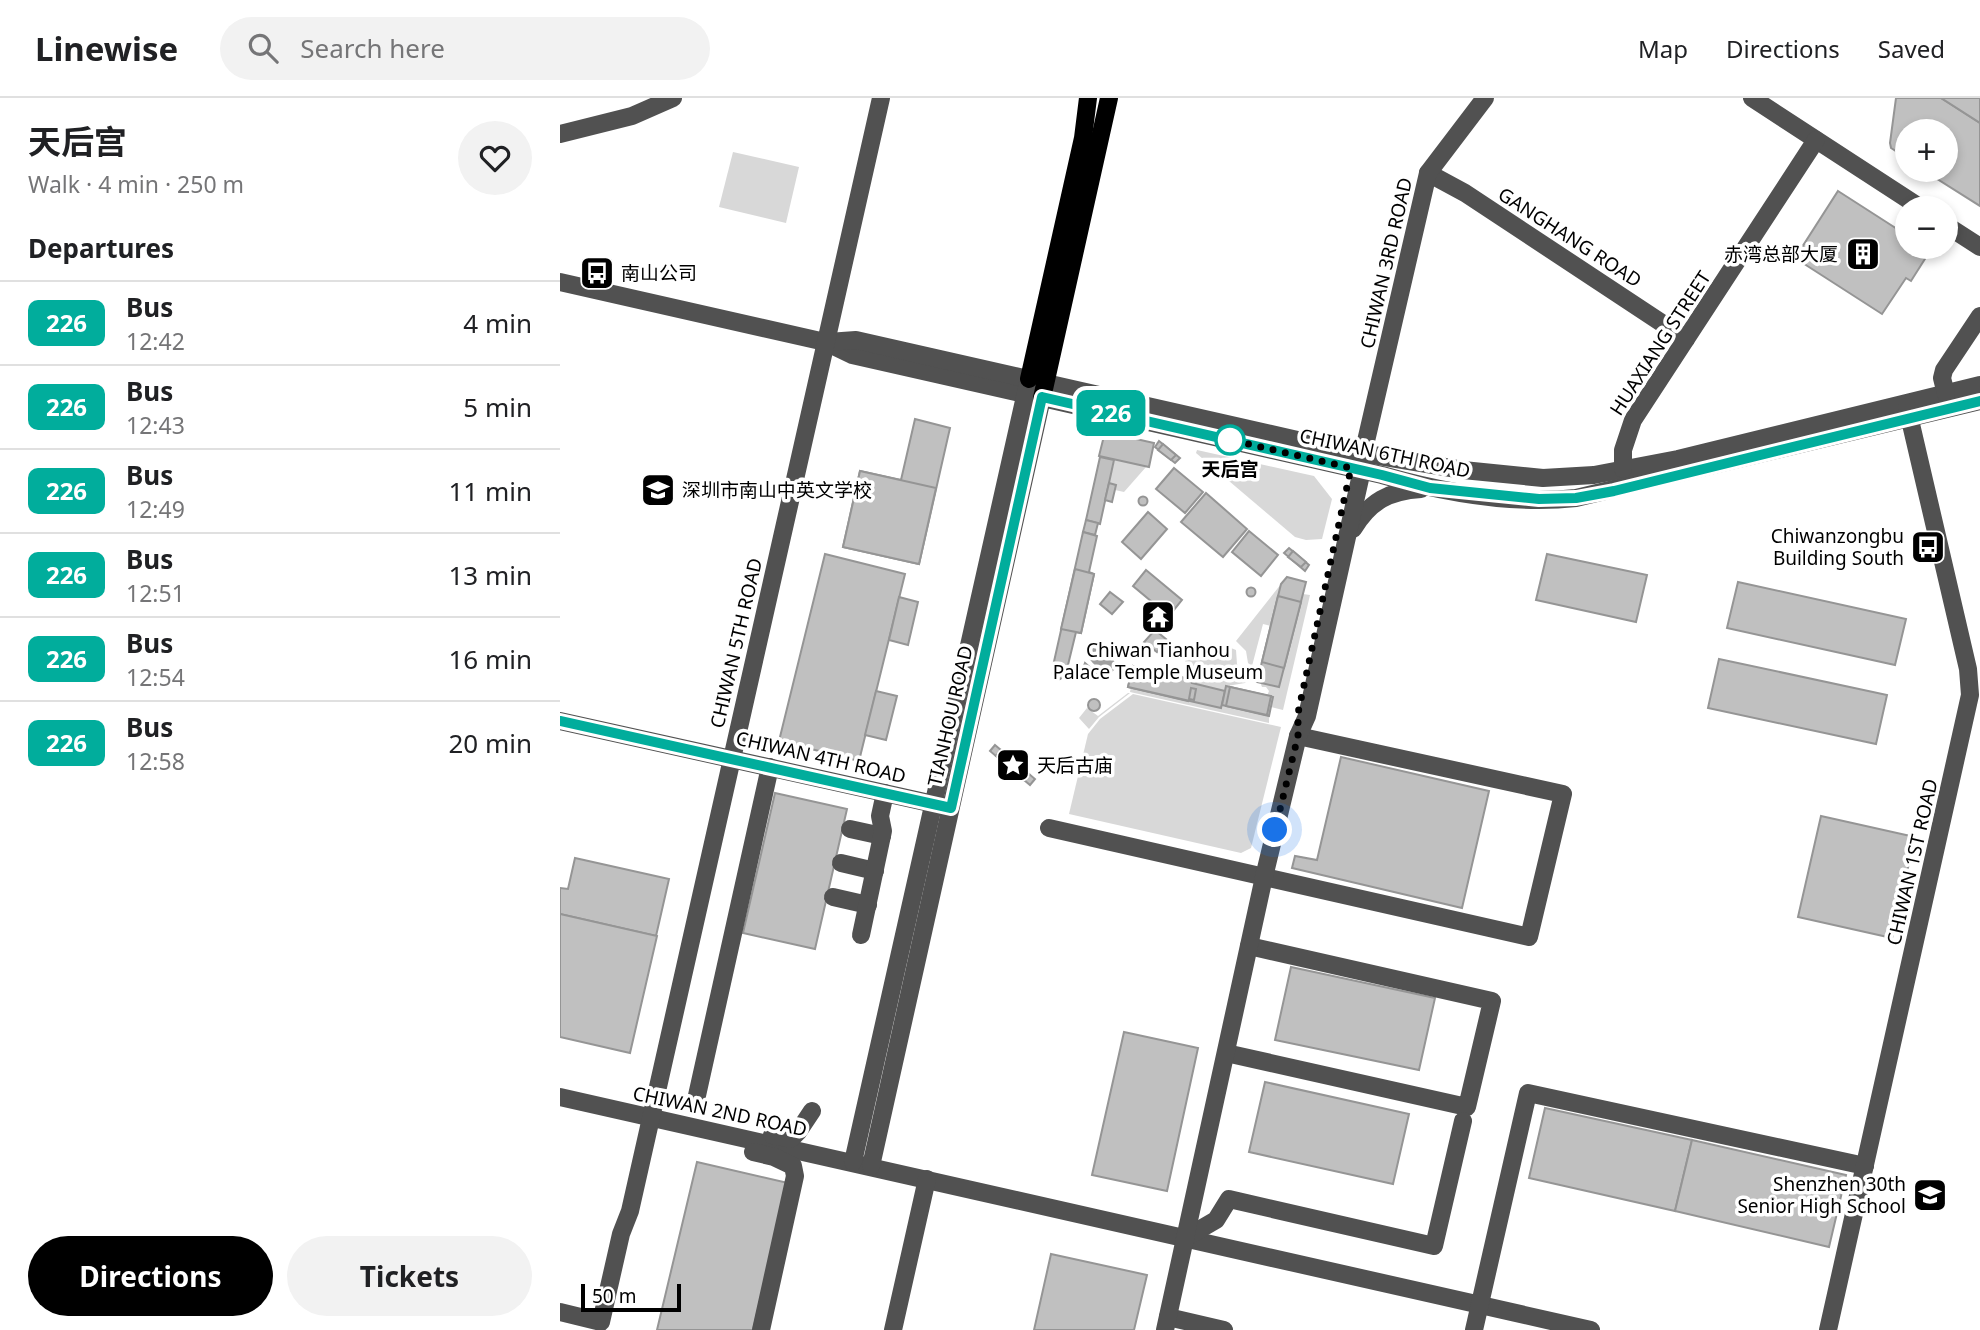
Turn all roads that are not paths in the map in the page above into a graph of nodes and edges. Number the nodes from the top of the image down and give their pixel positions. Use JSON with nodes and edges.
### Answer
{"nodes":[{"id":1,"x":673,"y":98,"type":"edge"},
{"id":2,"x":881,"y":98,"type":"edge"},
{"id":3,"x":1088,"y":98,"type":"edge"},
{"id":4,"x":1109,"y":98,"type":"edge"},
{"id":5,"x":1485,"y":98,"type":"edge"},
{"id":6,"x":1752,"y":98,"type":"edge"},
{"id":7,"x":560,"y":134,"type":"edge"},
{"id":8,"x":1816,"y":140,"type":"junction"},
{"id":9,"x":1428,"y":173,"type":"junction"},
{"id":10,"x":1902,"y":196,"type":"edge"},
{"id":11,"x":1958,"y":233,"type":"edge"},
{"id":12,"x":1980,"y":247,"type":"edge"},
{"id":13,"x":560,"y":282,"type":"edge"},
{"id":14,"x":1980,"y":316,"type":"edge"},
{"id":15,"x":1686,"y":339,"type":"junction"},
{"id":16,"x":825,"y":342,"type":"junction"},
{"id":17,"x":1980,"y":385,"type":"edge"},
{"id":18,"x":1036,"y":388,"type":"junction"},
{"id":19,"x":1946,"y":394,"type":"junction"},
{"id":20,"x":1980,"y":401,"type":"edge"},
{"id":21,"x":1908,"y":411,"type":"junction"},
{"id":22,"x":1359,"y":464,"type":"junction"},
{"id":23,"x":1623,"y":469,"type":"junction"},
{"id":24,"x":1430,"y":488,"type":"junction"},
{"id":25,"x":1346,"y":541,"type":"junction"},
{"id":26,"x":560,"y":721,"type":"edge"},
{"id":27,"x":1298,"y":736,"type":"junction"},
{"id":28,"x":731,"y":759,"type":"junction"},
{"id":29,"x":770,"y":768,"type":"junction"},
{"id":30,"x":885,"y":793,"type":"junction"},
{"id":31,"x":942,"y":806,"type":"junction"},
{"id":32,"x":1049,"y":828,"type":"dead end"},
{"id":33,"x":850,"y":829,"type":"dead end"},
{"id":34,"x":882,"y":836,"type":"junction"},
{"id":35,"x":841,"y":863,"type":"dead end"},
{"id":36,"x":875,"y":871,"type":"junction"},
{"id":37,"x":1264,"y":877,"type":"junction"},
{"id":38,"x":833,"y":897,"type":"dead end"},
{"id":39,"x":868,"y":905,"type":"junction"},
{"id":40,"x":861,"y":935,"type":"dead end"},
{"id":41,"x":1249,"y":946,"type":"junction"},
{"id":42,"x":1226,"y":1053,"type":"junction"},
{"id":43,"x":560,"y":1097,"type":"edge"},
{"id":44,"x":696,"y":1100,"type":"dead end"},
{"id":45,"x":812,"y":1111,"type":"dead end"},
{"id":46,"x":652,"y":1118,"type":"junction"},
{"id":47,"x":1463,"y":1121,"type":"dead end"},
{"id":48,"x":853,"y":1162,"type":"junction"},
{"id":49,"x":871,"y":1166,"type":"junction"},
{"id":50,"x":1865,"y":1166,"type":"junction"},
{"id":51,"x":927,"y":1179,"type":"junction"},
{"id":52,"x":1185,"y":1238,"type":"junction"},
{"id":53,"x":1480,"y":1305,"type":"junction"},
{"id":54,"x":560,"y":1312,"type":"edge"},
{"id":55,"x":1166,"y":1324,"type":"edge"},
{"id":56,"x":600,"y":1326,"type":"edge"},
{"id":57,"x":761,"y":1330,"type":"edge"},
{"id":58,"x":893,"y":1330,"type":"edge"},
{"id":59,"x":1224,"y":1330,"type":"edge"},
{"id":60,"x":1474,"y":1330,"type":"edge"},
{"id":61,"x":1591,"y":1330,"type":"edge"},
{"id":62,"x":1828,"y":1330,"type":"edge"}],
"edges":[{"from":1,"to":7,"type":"street"},
{"from":2,"to":16,"type":"street","name":"CHIWAN 5TH ROAD"},
{"from":3,"to":18,"type":"main road"},
{"from":4,"to":18,"type":"main road"},
{"from":5,"to":9,"type":"street","name":"CHIWAN 3RD ROAD"},
{"from":6,"to":8,"type":"street"},
{"from":8,"to":10,"type":"street"},
{"from":8,"to":15,"type":"street","name":"HUAXIANG STREET"},
{"from":9,"to":15,"type":"street","name":"GANGHANG ROAD"},
{"from":9,"to":22,"type":"street","name":"CHIWAN 3RD ROAD"},
{"from":11,"to":12,"type":"street"},
{"from":13,"to":16,"type":"street","name":"CHIWAN 6TH ROAD"},
{"from":14,"to":19,"type":"street"},
{"from":15,"to":23,"type":"street","name":"HUAXIANG STREET"},
{"from":16,"to":18,"type":"street","name":"CHIWAN 6TH ROAD"},
{"from":16,"to":28,"type":"street","name":"CHIWAN 5TH ROAD"},
{"from":17,"to":19,"type":"street","name":"CHIWAN 6TH ROAD"},
{"from":18,"to":22,"type":"street","name":"CHIWAN 6TH ROAD"},
{"from":18,"to":31,"type":"street","name":"TIANHOU ROAD"},
{"from":19,"to":21,"type":"street","name":"CHIWAN 6TH ROAD"},
{"from":20,"to":21,"type":"street","name":"CHIWAN 6TH ROAD"},
{"from":21,"to":23,"type":"street","name":"CHIWAN 6TH ROAD"},
{"from":21,"to":24,"type":"street","name":"CHIWAN 6TH ROAD"},
{"from":21,"to":50,"type":"street","name":"CHIWAN 1ST ROAD"},
{"from":22,"to":23,"type":"street","name":"CHIWAN 6TH ROAD"},
{"from":22,"to":24,"type":"street","name":"CHIWAN 6TH ROAD"},
{"from":22,"to":25,"type":"street","name":"CHIWAN 3RD ROAD"},
{"from":22,"to":27,"type":"street","name":"CHIWAN 3RD ROAD"},
{"from":24,"to":25,"type":"street"},
{"from":25,"to":27,"type":"street","name":"CHIWAN 3RD ROAD"},
{"from":26,"to":28,"type":"street","name":"CHIWAN 4TH ROAD"},
{"from":27,"to":37,"type":"street","name":"CHIWAN 3RD ROAD"},
{"from":27,"to":37,"type":"street"},
{"from":28,"to":29,"type":"street","name":"CHIWAN 4TH ROAD"},
{"from":28,"to":46,"type":"street","name":"CHIWAN 5TH ROAD"},
{"from":29,"to":30,"type":"street","name":"CHIWAN 4TH ROAD"},
{"from":29,"to":44,"type":"street"},
{"from":30,"to":31,"type":"street","name":"CHIWAN 4TH ROAD"},
{"from":30,"to":34,"type":"street"},
{"from":31,"to":48,"type":"street","name":"TIANHOU ROAD"},
{"from":31,"to":49,"type":"street","name":"TIANHOU ROAD"},
{"from":32,"to":37,"type":"street"},
{"from":33,"to":34,"type":"street"},
{"from":34,"to":36,"type":"street"},
{"from":35,"to":36,"type":"street"},
{"from":36,"to":39,"type":"street"},
{"from":37,"to":41,"type":"street","name":"CHIWAN 3RD ROAD"},
{"from":38,"to":39,"type":"street"},
{"from":39,"to":40,"type":"street"},
{"from":41,"to":42,"type":"street","name":"CHIWAN 3RD ROAD"},
{"from":41,"to":42,"type":"street"},
{"from":42,"to":52,"type":"street","name":"CHIWAN 3RD ROAD"},
{"from":43,"to":46,"type":"street","name":"CHIWAN 2ND ROAD"},
{"from":45,"to":46,"type":"street"},
{"from":46,"to":48,"type":"street","name":"CHIWAN 2ND ROAD"},
{"from":46,"to":56,"type":"street","name":"CHIWAN 5TH ROAD"},
{"from":46,"to":57,"type":"street"},
{"from":47,"to":52,"type":"street"},
{"from":48,"to":49,"type":"street","name":"CHIWAN 2ND ROAD"},
{"from":49,"to":51,"type":"street","name":"CHIWAN 2ND ROAD"},
{"from":50,"to":53,"type":"street"},
{"from":50,"to":62,"type":"street","name":"CHIWAN 1ST ROAD"},
{"from":51,"to":52,"type":"street","name":"CHIWAN 2ND ROAD"},
{"from":51,"to":58,"type":"street"},
{"from":52,"to":53,"type":"street","name":"CHIWAN 2ND ROAD"},
{"from":52,"to":55,"type":"street","name":"CHIWAN 3RD ROAD"},
{"from":53,"to":60,"type":"street"},
{"from":53,"to":61,"type":"street","name":"CHIWAN 2ND ROAD"},
{"from":54,"to":56,"type":"street"},
{"from":55,"to":59,"type":"street"}]}
